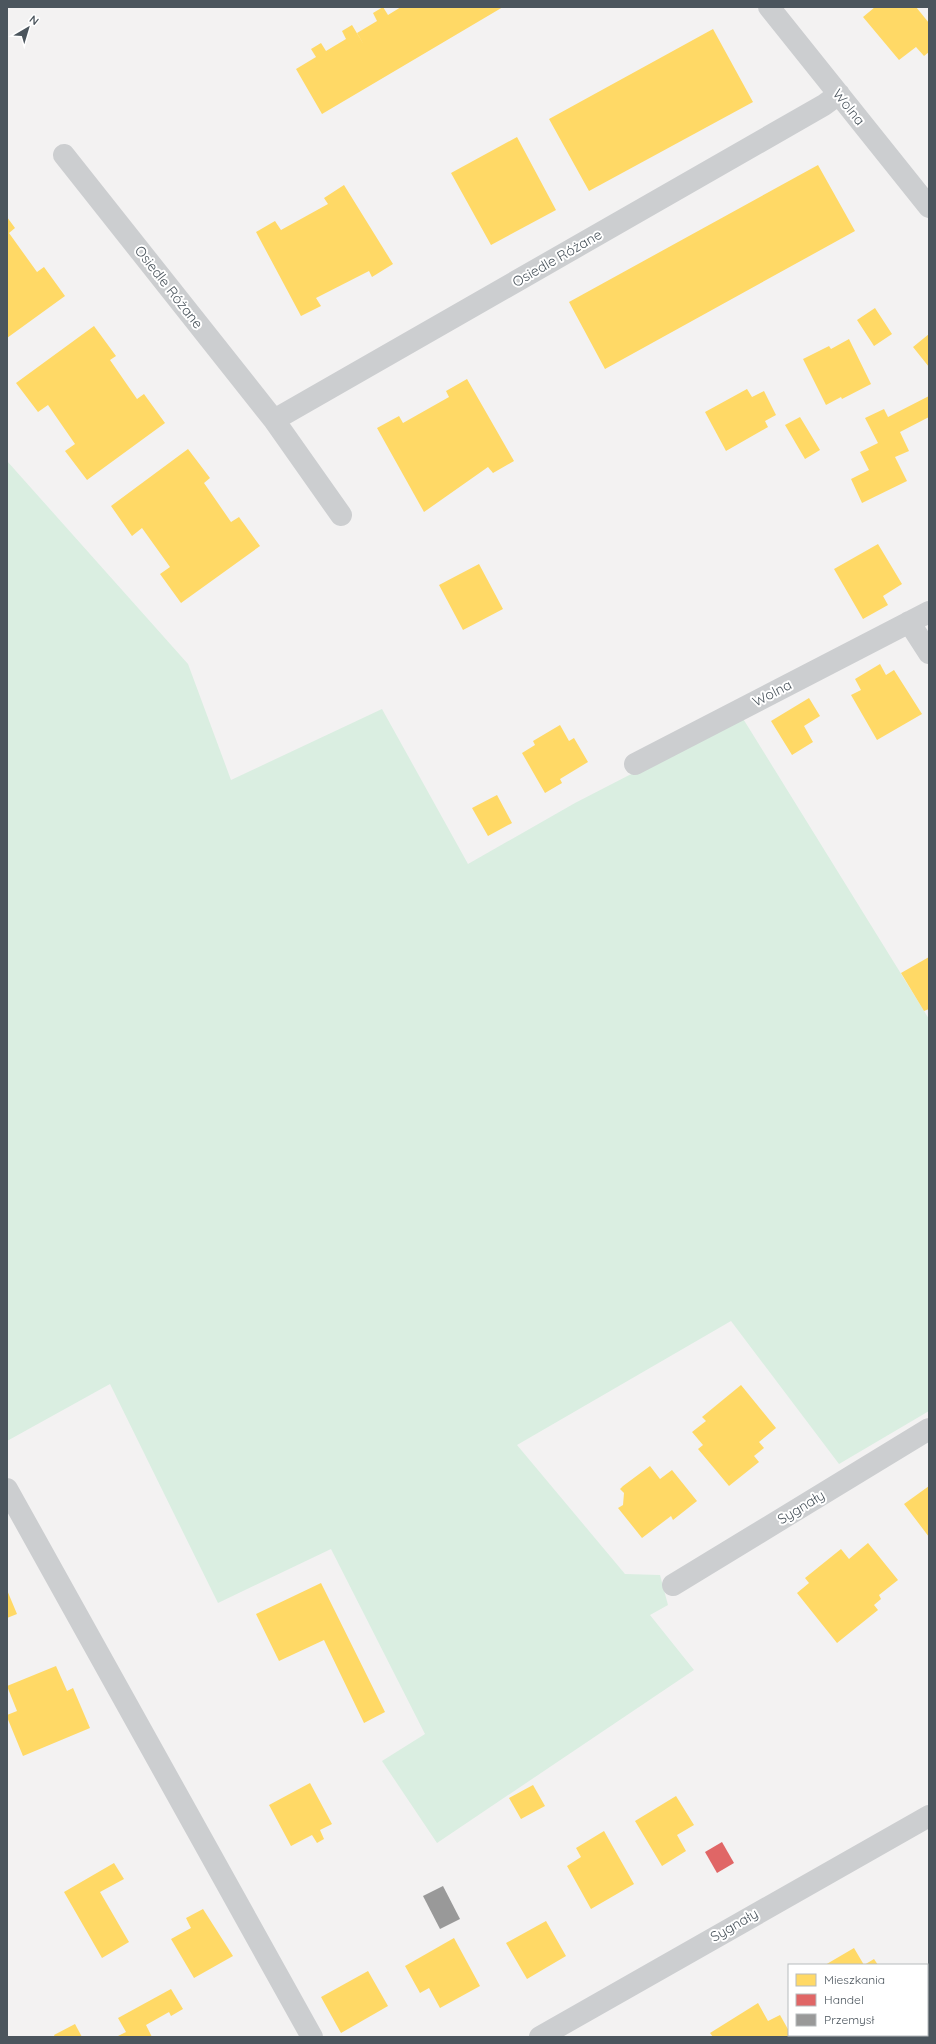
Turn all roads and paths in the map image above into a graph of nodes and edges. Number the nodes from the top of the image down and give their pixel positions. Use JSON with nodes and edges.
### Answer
{"nodes":[{"id":1,"x":769,"y":7,"type":"edge"},
{"id":2,"x":838,"y":94,"type":"junction"},
{"id":3,"x":64,"y":155,"type":"dead end"},
{"id":4,"x":929,"y":207,"type":"edge"},
{"id":5,"x":274,"y":420,"type":"junction"},
{"id":6,"x":341,"y":514,"type":"dead end"},
{"id":7,"x":929,"y":612,"type":"edge"},
{"id":8,"x":909,"y":622,"type":"junction"},
{"id":9,"x":929,"y":652,"type":"edge"},
{"id":10,"x":635,"y":764,"type":"dead end"},
{"id":11,"x":929,"y":1429,"type":"edge"},
{"id":12,"x":7,"y":1489,"type":"edge"},
{"id":13,"x":673,"y":1584,"type":"dead end"},
{"id":14,"x":929,"y":1816,"type":"edge"},
{"id":15,"x":312,"y":2037,"type":"edge"},
{"id":16,"x":540,"y":2037,"type":"edge"}],
"edges":[{"from":1,"to":2,"type":"street","name":"Wolna"},
{"from":2,"to":4,"type":"street","name":"Wolna"},
{"from":2,"to":5,"type":"street","name":"Osiedle Różane"},
{"from":3,"to":5,"type":"street","name":"Osiedle Różane"},
{"from":5,"to":6,"type":"street","name":"Osiedle Różane"},
{"from":7,"to":8,"type":"street","name":"Wolna"},
{"from":8,"to":9,"type":"street"},
{"from":8,"to":10,"type":"street","name":"Wolna"},
{"from":11,"to":13,"type":"street","name":"Sygnały"},
{"from":12,"to":15,"type":"street"},
{"from":14,"to":16,"type":"street","name":"Sygnały"}]}
